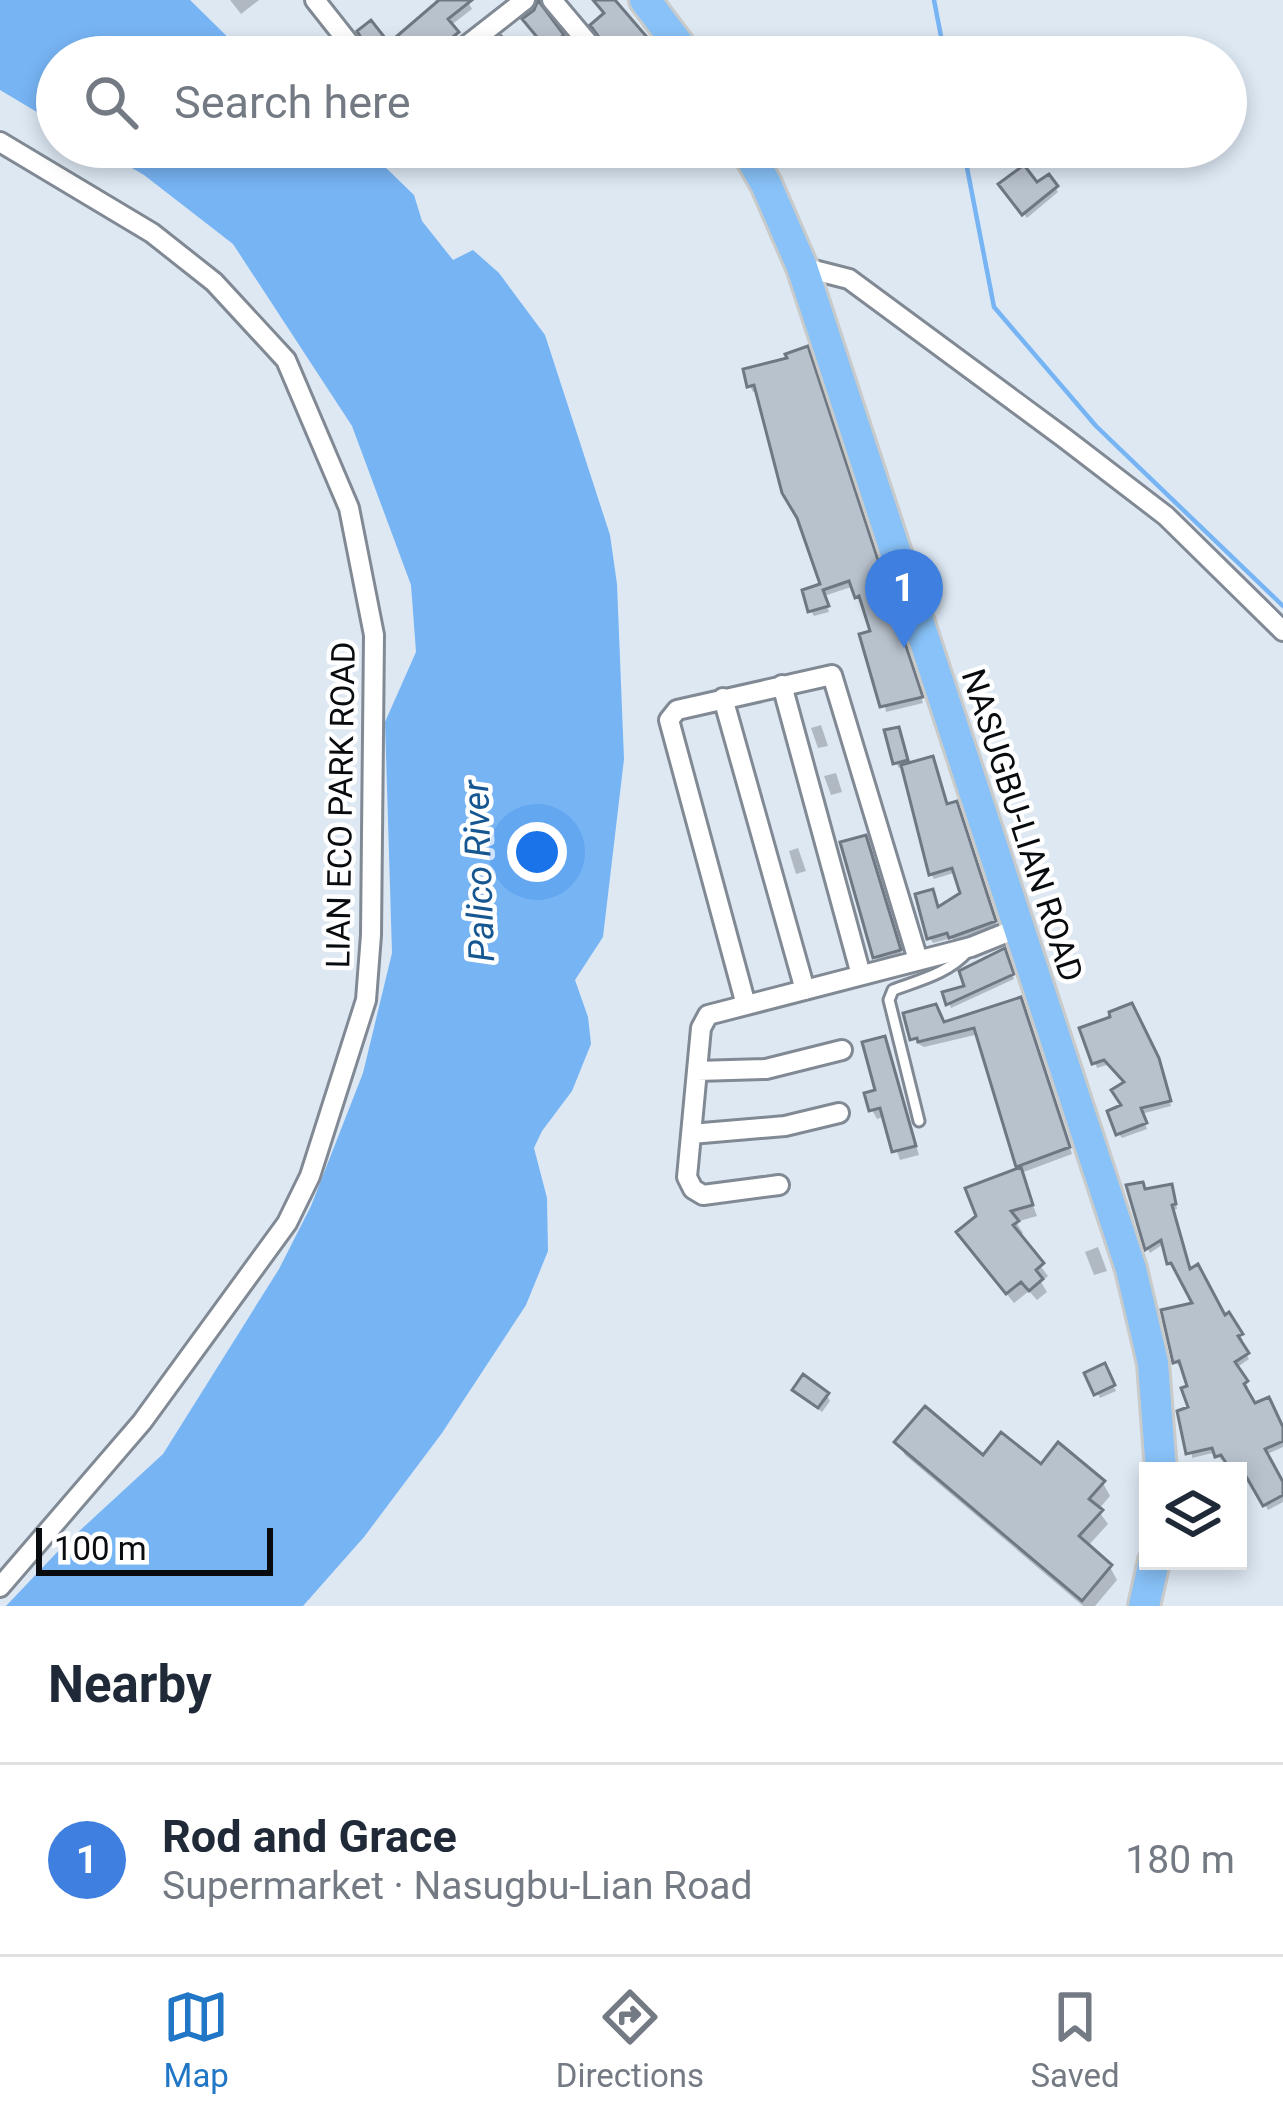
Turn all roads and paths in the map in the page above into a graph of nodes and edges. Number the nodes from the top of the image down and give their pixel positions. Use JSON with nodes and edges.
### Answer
{"nodes":[{"id":1,"x":314,"y":0,"type":"edge"},
{"id":2,"x":525,"y":0,"type":"edge"},
{"id":3,"x":552,"y":0,"type":"edge"},
{"id":4,"x":645,"y":0,"type":"edge"},
{"id":5,"x":343,"y":36,"type":"edge"},
{"id":6,"x":479,"y":36,"type":"edge"},
{"id":7,"x":582,"y":36,"type":"edge"},
{"id":8,"x":672,"y":36,"type":"edge"},
{"id":9,"x":0,"y":142,"type":"edge"},
{"id":10,"x":36,"y":164,"type":"edge"},
{"id":11,"x":43,"y":168,"type":"edge"},
{"id":12,"x":757,"y":168,"type":"edge"},
{"id":13,"x":802,"y":267,"type":"junction"},
{"id":14,"x":1283,"y":631,"type":"edge"},
{"id":15,"x":782,"y":686,"type":"junction"},
{"id":16,"x":723,"y":698,"type":"junction"},
{"id":17,"x":1018,"y":928,"type":"junction"},
{"id":18,"x":971,"y":946,"type":"junction"},
{"id":19,"x":918,"y":960,"type":"junction"},
{"id":20,"x":862,"y":975,"type":"junction"},
{"id":21,"x":805,"y":990,"type":"junction"},
{"id":22,"x":746,"y":1005,"type":"junction"},
{"id":23,"x":842,"y":1050,"type":"dead end"},
{"id":24,"x":697,"y":1071,"type":"junction"},
{"id":25,"x":839,"y":1113,"type":"dead end"},
{"id":26,"x":919,"y":1120,"type":"dead end"},
{"id":27,"x":691,"y":1134,"type":"junction"},
{"id":28,"x":779,"y":1185,"type":"dead end"},
{"id":29,"x":1160,"y":1462,"type":"edge"},
{"id":30,"x":1152,"y":1570,"type":"edge"},
{"id":31,"x":0,"y":1587,"type":"edge"},
{"id":32,"x":1144,"y":1606,"type":"edge"}],
"edges":[{"from":1,"to":5,"type":"street"},
{"from":2,"to":6,"type":"street"},
{"from":3,"to":7,"type":"street"},
{"from":4,"to":8,"type":"main road"},
{"from":9,"to":10,"type":"street","name":"LIAN ECO PARK ROAD"},
{"from":11,"to":31,"type":"street","name":"LIAN ECO PARK ROAD"},
{"from":12,"to":13,"type":"main road","name":"NASUGBU-LIAN ROAD"},
{"from":13,"to":14,"type":"street"},
{"from":13,"to":17,"type":"main road","name":"NASUGBU-LIAN ROAD"},
{"from":15,"to":16,"type":"street"},
{"from":15,"to":19,"type":"street"},
{"from":15,"to":20,"type":"street"},
{"from":16,"to":21,"type":"street"},
{"from":16,"to":22,"type":"street"},
{"from":17,"to":18,"type":"street"},
{"from":17,"to":29,"type":"main road","name":"NASUGBU-LIAN ROAD"},
{"from":18,"to":19,"type":"street"},
{"from":18,"to":26,"type":"lane"},
{"from":19,"to":20,"type":"street"},
{"from":20,"to":21,"type":"street"},
{"from":21,"to":22,"type":"street"},
{"from":22,"to":24,"type":"street"},
{"from":23,"to":24,"type":"street"},
{"from":24,"to":27,"type":"street"},
{"from":25,"to":27,"type":"street"},
{"from":27,"to":28,"type":"street"},
{"from":30,"to":32,"type":"main road"}]}
